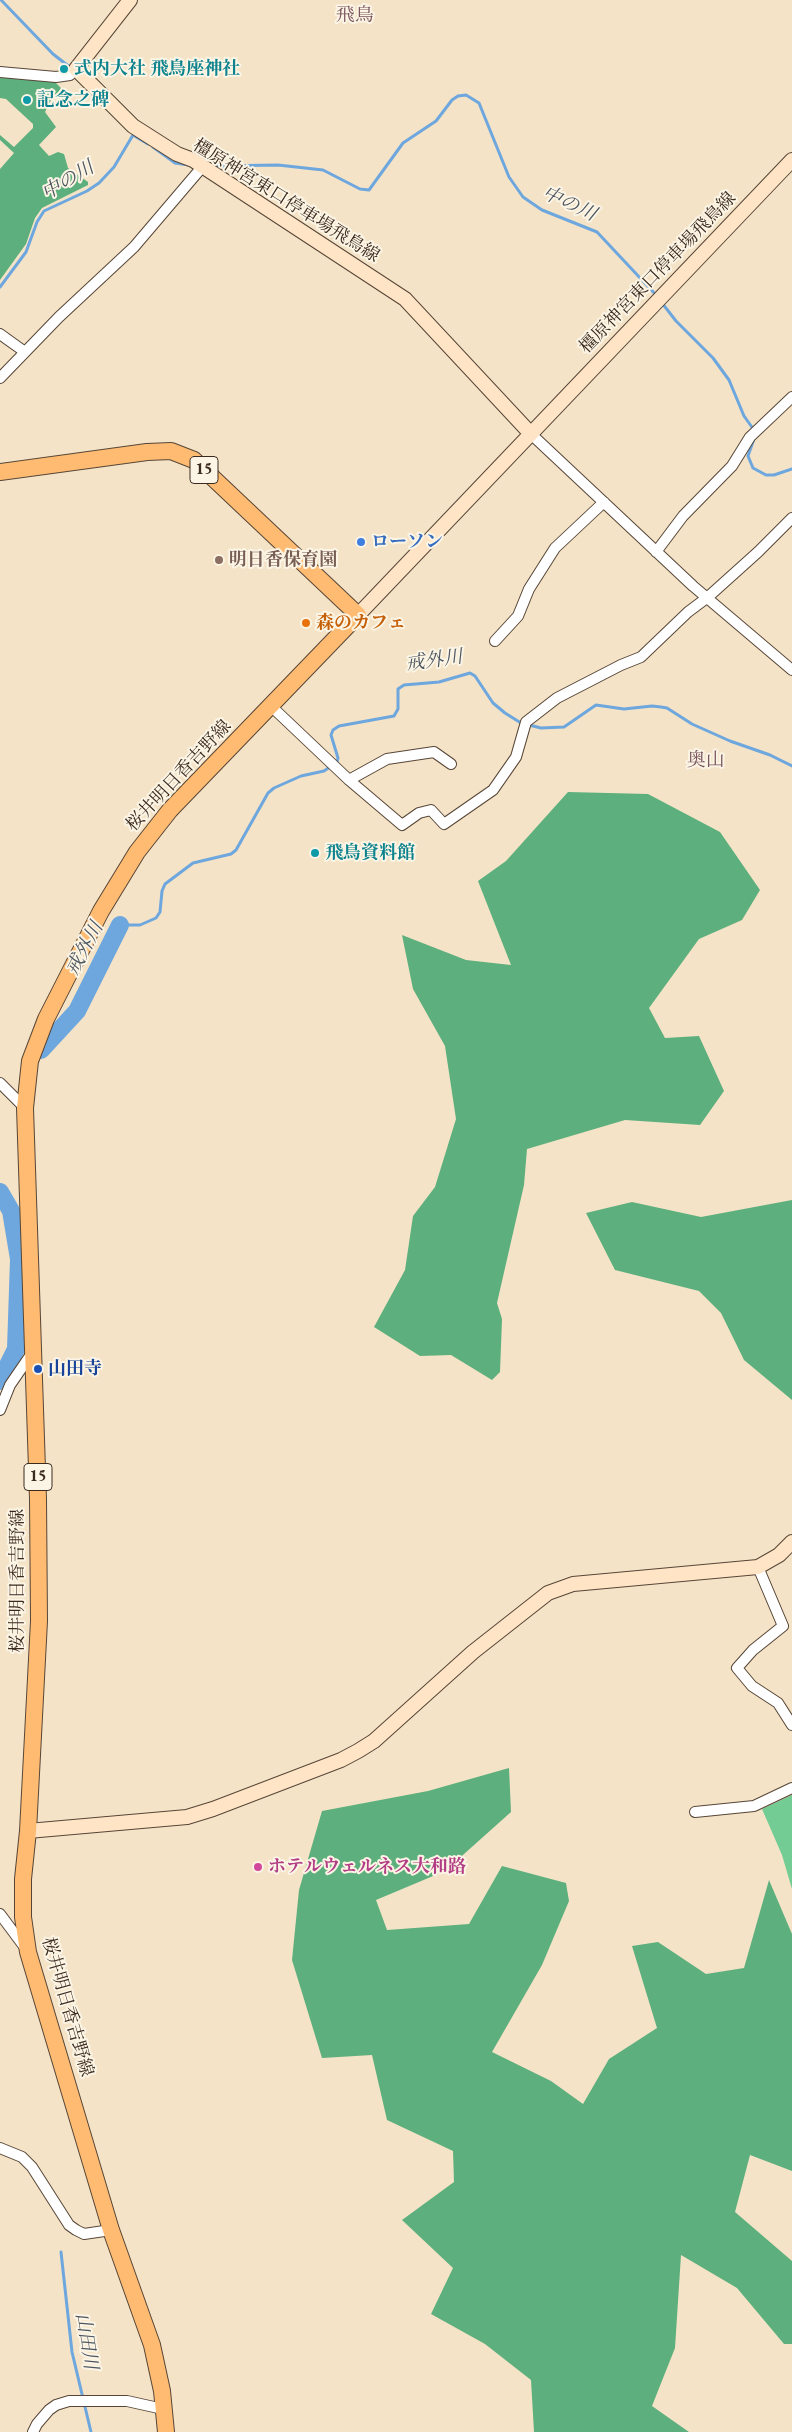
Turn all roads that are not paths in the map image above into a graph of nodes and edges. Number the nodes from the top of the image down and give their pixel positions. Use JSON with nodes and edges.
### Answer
{"nodes":[{"id":1,"x":130,"y":0,"type":"edge"},
{"id":2,"x":76,"y":69,"type":"junction"},
{"id":3,"x":0,"y":72,"type":"edge"},
{"id":4,"x":792,"y":160,"type":"edge"},
{"id":5,"x":203,"y":166,"type":"junction"},
{"id":6,"x":0,"y":334,"type":"edge"},
{"id":7,"x":25,"y":352,"type":"junction"},
{"id":8,"x":0,"y":378,"type":"edge"},
{"id":9,"x":792,"y":397,"type":"edge"},
{"id":10,"x":531,"y":434,"type":"junction"},
{"id":11,"x":0,"y":472,"type":"edge"},
{"id":12,"x":604,"y":502,"type":"junction"},
{"id":13,"x":792,"y":518,"type":"edge"},
{"id":14,"x":656,"y":552,"type":"junction"},
{"id":15,"x":708,"y":598,"type":"junction"},
{"id":16,"x":358,"y":616,"type":"junction"},
{"id":17,"x":495,"y":642,"type":"dead end"},
{"id":18,"x":792,"y":670,"type":"edge"},
{"id":19,"x":272,"y":707,"type":"junction"},
{"id":20,"x":451,"y":764,"type":"dead end"},
{"id":21,"x":349,"y":780,"type":"junction"},
{"id":22,"x":0,"y":1083,"type":"edge"},
{"id":23,"x":25,"y":1108,"type":"junction"},
{"id":24,"x":34,"y":1350,"type":"junction"},
{"id":25,"x":0,"y":1410,"type":"edge"},
{"id":26,"x":792,"y":1542,"type":"edge"},
{"id":27,"x":758,"y":1566,"type":"junction"},
{"id":28,"x":792,"y":1726,"type":"edge"},
{"id":29,"x":792,"y":1788,"type":"edge"},
{"id":30,"x":695,"y":1812,"type":"dead end"},
{"id":31,"x":28,"y":1831,"type":"junction"},
{"id":32,"x":0,"y":1914,"type":"edge"},
{"id":33,"x":28,"y":1952,"type":"junction"},
{"id":34,"x":0,"y":2148,"type":"edge"},
{"id":35,"x":111,"y":2230,"type":"junction"},
{"id":36,"x":163,"y":2409,"type":"junction"},
{"id":37,"x":34,"y":2432,"type":"edge"},
{"id":38,"x":166,"y":2432,"type":"edge"}],
"edges":[{"from":1,"to":2,"type":"main road"},
{"from":2,"to":3,"type":"street"},
{"from":2,"to":5,"type":"main road","name":"橿原神宮東口停車場飛鳥線"},
{"from":4,"to":10,"type":"main road","name":"橿原神宮東口停車場飛鳥線"},
{"from":5,"to":7,"type":"street"},
{"from":5,"to":10,"type":"main road","name":"橿原神宮東口停車場飛鳥線"},
{"from":6,"to":7,"type":"street"},
{"from":7,"to":8,"type":"street"},
{"from":9,"to":14,"type":"street"},
{"from":10,"to":12,"type":"street"},
{"from":10,"to":16,"type":"main road","name":"橿原神宮東口停車場飛鳥線"},
{"from":11,"to":16,"type":"main road","number":"15"},
{"from":12,"to":14,"type":"street"},
{"from":12,"to":17,"type":"street"},
{"from":13,"to":15,"type":"street"},
{"from":14,"to":15,"type":"street"},
{"from":15,"to":18,"type":"street"},
{"from":15,"to":21,"type":"street"},
{"from":16,"to":19,"type":"main road","name":"桜井明日香吉野線","number":"15"},
{"from":19,"to":21,"type":"street"},
{"from":19,"to":23,"type":"main road","name":"桜井明日香吉野線","number":"15"},
{"from":20,"to":21,"type":"street"},
{"from":22,"to":23,"type":"street"},
{"from":23,"to":24,"type":"main road","name":"桜井明日香吉野線","number":"15"},
{"from":24,"to":25,"type":"street"},
{"from":24,"to":31,"type":"main road","name":"桜井明日香吉野線","number":"15"},
{"from":26,"to":27,"type":"main road"},
{"from":27,"to":28,"type":"street"},
{"from":27,"to":31,"type":"main road"},
{"from":29,"to":30,"type":"street"},
{"from":31,"to":33,"type":"main road","name":"桜井明日香吉野線","number":"15"},
{"from":32,"to":33,"type":"street"},
{"from":33,"to":35,"type":"main road","name":"桜井明日香吉野線","number":"15"},
{"from":34,"to":35,"type":"street"},
{"from":35,"to":36,"type":"main road","name":"桜井明日香吉野線","number":"15"},
{"from":36,"to":37,"type":"street"},
{"from":36,"to":38,"type":"main road","name":"桜井明日香吉野線","number":"15"}]}
